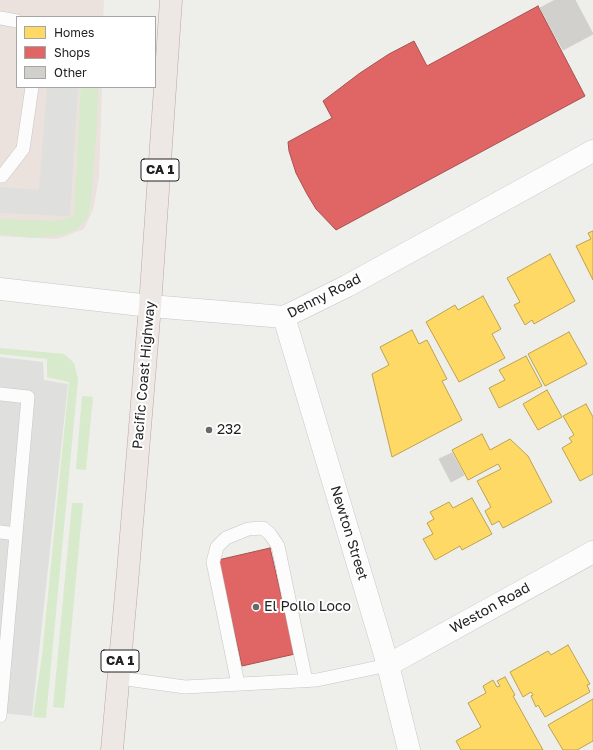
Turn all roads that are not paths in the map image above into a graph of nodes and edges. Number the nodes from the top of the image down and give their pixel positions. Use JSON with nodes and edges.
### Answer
{"nodes":[{"id":1,"x":171,"y":0,"type":"edge"},
{"id":2,"x":0,"y":18,"type":"edge"},
{"id":3,"x":16,"y":21,"type":"edge"},
{"id":4,"x":162,"y":34,"type":"edge"},
{"id":5,"x":32,"y":88,"type":"edge"},
{"id":6,"x":593,"y":151,"type":"edge"},
{"id":7,"x":0,"y":176,"type":"edge"},
{"id":8,"x":0,"y":289,"type":"edge"},
{"id":9,"x":150,"y":306,"type":"junction"},
{"id":10,"x":284,"y":317,"type":"junction"},
{"id":11,"x":0,"y":394,"type":"edge"},
{"id":12,"x":0,"y":532,"type":"edge"},
{"id":13,"x":16,"y":534,"type":"junction"},
{"id":14,"x":593,"y":552,"type":"edge"},
{"id":15,"x":388,"y":665,"type":"junction"},
{"id":16,"x":119,"y":678,"type":"junction"},
{"id":17,"x":306,"y":681,"type":"junction"},
{"id":18,"x":238,"y":684,"type":"junction"},
{"id":19,"x":0,"y":716,"type":"edge"},
{"id":20,"x":112,"y":750,"type":"edge"},
{"id":21,"x":409,"y":750,"type":"edge"}],
"edges":[{"from":1,"to":4,"type":"highway","name":"Pacific Coast Highway","number":"CA 1"},
{"from":2,"to":3,"type":"lane"},
{"from":4,"to":9,"type":"highway","name":"Pacific Coast Highway","number":"CA 1"},
{"from":5,"to":7,"type":"lane"},
{"from":6,"to":10,"type":"street","name":"Denny Road"},
{"from":8,"to":9,"type":"street","name":"Denny Road"},
{"from":9,"to":10,"type":"street","name":"Denny Road"},
{"from":9,"to":16,"type":"highway","name":"Pacific Coast Highway","number":"CA 1"},
{"from":10,"to":15,"type":"street","name":"Newton Street"},
{"from":11,"to":13,"type":"lane"},
{"from":12,"to":13,"type":"lane"},
{"from":13,"to":19,"type":"lane"},
{"from":14,"to":15,"type":"street","name":"Weston Road"},
{"from":15,"to":17,"type":"lane"},
{"from":15,"to":21,"type":"street","name":"Newton Street"},
{"from":16,"to":18,"type":"lane"},
{"from":16,"to":20,"type":"highway","name":"Pacific Coast Highway","number":"CA 1"},
{"from":17,"to":18,"type":"lane"},
{"from":17,"to":18,"type":"lane"}]}
